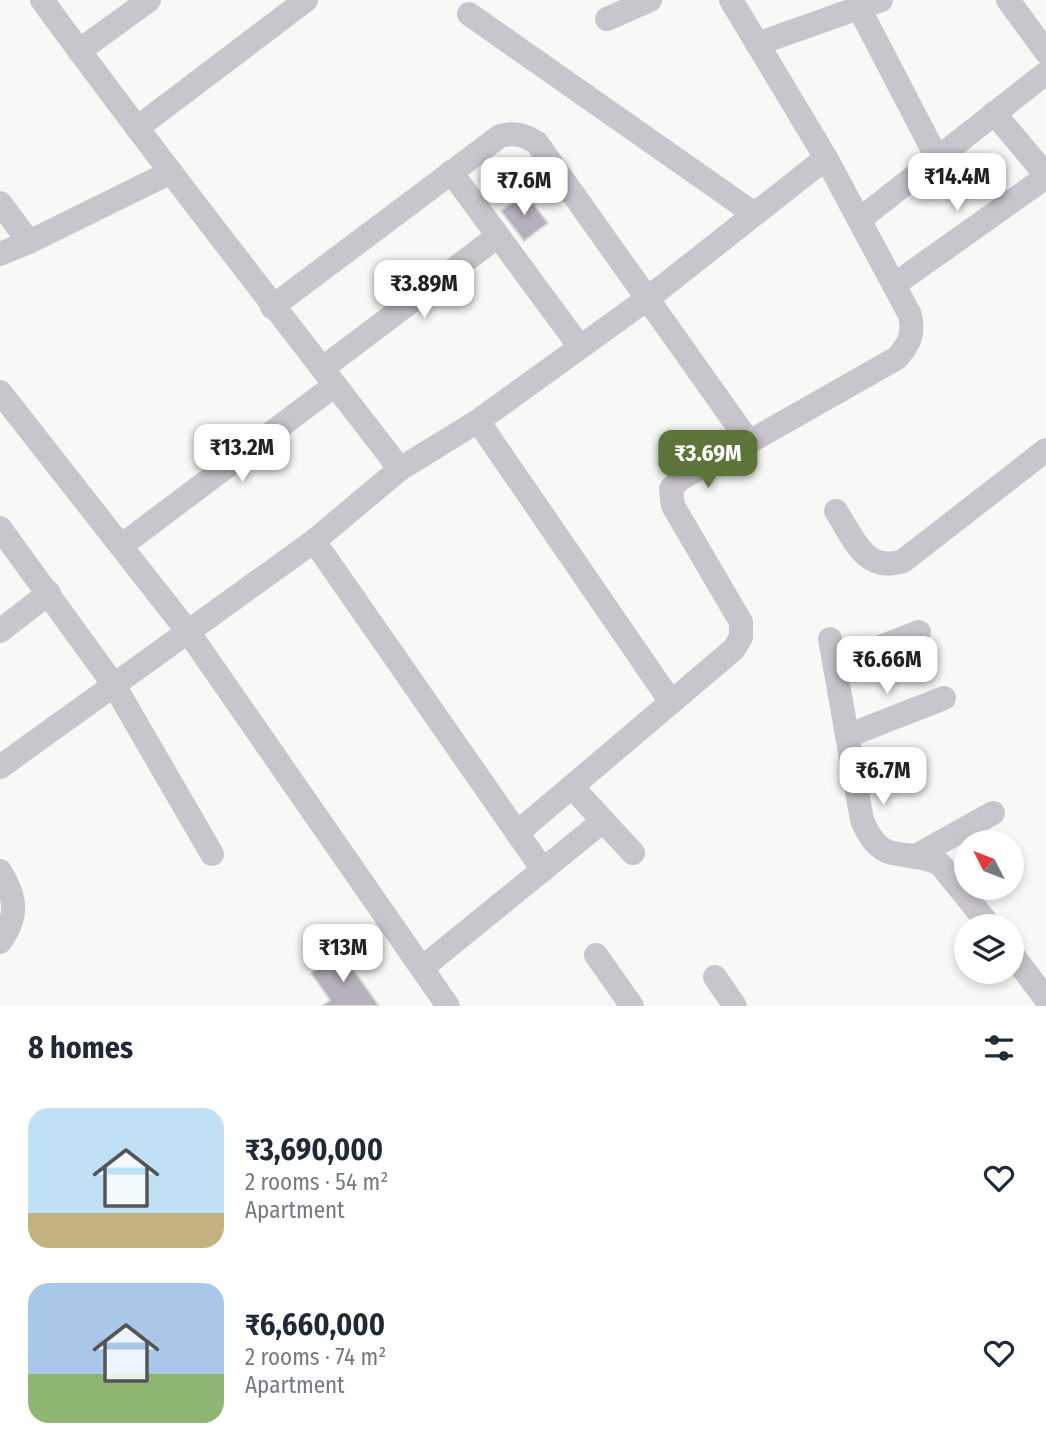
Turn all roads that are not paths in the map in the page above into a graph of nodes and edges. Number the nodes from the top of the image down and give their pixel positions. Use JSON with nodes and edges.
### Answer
{"nodes":[{"id":1,"x":42,"y":0,"type":"edge"},
{"id":2,"x":149,"y":0,"type":"edge"},
{"id":3,"x":306,"y":0,"type":"edge"},
{"id":4,"x":650,"y":0,"type":"edge"},
{"id":5,"x":731,"y":0,"type":"edge"},
{"id":6,"x":1007,"y":0,"type":"edge"},
{"id":7,"x":870,"y":4,"type":"edge"},
{"id":8,"x":469,"y":14,"type":"dead end"},
{"id":9,"x":607,"y":19,"type":"dead end"},
{"id":10,"x":757,"y":44,"type":"junction"},
{"id":11,"x":79,"y":51,"type":"junction"},
{"id":12,"x":1046,"y":52,"type":"edge"},
{"id":13,"x":1046,"y":73,"type":"edge"},
{"id":14,"x":994,"y":113,"type":"junction"},
{"id":15,"x":137,"y":128,"type":"junction"},
{"id":16,"x":826,"y":158,"type":"junction"},
{"id":17,"x":937,"y":158,"type":"junction"},
{"id":18,"x":171,"y":172,"type":"junction"},
{"id":19,"x":451,"y":172,"type":"junction"},
{"id":20,"x":1046,"y":176,"type":"edge"},
{"id":21,"x":0,"y":203,"type":"edge"},
{"id":22,"x":753,"y":213,"type":"junction"},
{"id":23,"x":859,"y":220,"type":"junction"},
{"id":24,"x":498,"y":236,"type":"junction"},
{"id":25,"x":29,"y":242,"type":"junction"},
{"id":26,"x":0,"y":254,"type":"edge"},
{"id":27,"x":894,"y":285,"type":"junction"},
{"id":28,"x":646,"y":299,"type":"junction"},
{"id":29,"x":272,"y":307,"type":"junction"},
{"id":30,"x":580,"y":347,"type":"junction"},
{"id":31,"x":329,"y":377,"type":"junction"},
{"id":32,"x":0,"y":392,"type":"edge"},
{"id":33,"x":478,"y":421,"type":"junction"},
{"id":34,"x":750,"y":442,"type":"junction"},
{"id":35,"x":1046,"y":450,"type":"edge"},
{"id":36,"x":400,"y":469,"type":"junction"},
{"id":37,"x":836,"y":511,"type":"dead end"},
{"id":38,"x":0,"y":528,"type":"edge"},
{"id":39,"x":314,"y":541,"type":"junction"},
{"id":40,"x":121,"y":546,"type":"junction"},
{"id":41,"x":49,"y":593,"type":"junction"},
{"id":42,"x":0,"y":631,"type":"edge"},
{"id":43,"x":919,"y":632,"type":"dead end"},
{"id":44,"x":189,"y":633,"type":"junction"},
{"id":45,"x":830,"y":639,"type":"dead end"},
{"id":46,"x":835,"y":665,"type":"junction"},
{"id":47,"x":114,"y":685,"type":"junction"},
{"id":48,"x":944,"y":698,"type":"dead end"},
{"id":49,"x":671,"y":702,"type":"junction"},
{"id":50,"x":847,"y":736,"type":"junction"},
{"id":51,"x":0,"y":766,"type":"edge"},
{"id":52,"x":572,"y":787,"type":"junction"},
{"id":53,"x":993,"y":813,"type":"dead end"},
{"id":54,"x":603,"y":821,"type":"junction"},
{"id":55,"x":517,"y":833,"type":"junction"},
{"id":56,"x":633,"y":853,"type":"dead end"},
{"id":57,"x":212,"y":854,"type":"dead end"},
{"id":58,"x":914,"y":857,"type":"junction"},
{"id":59,"x":542,"y":870,"type":"junction"},
{"id":60,"x":0,"y":871,"type":"edge"},
{"id":61,"x":981,"y":914,"type":"edge"},
{"id":62,"x":0,"y":942,"type":"edge"},
{"id":63,"x":596,"y":955,"type":"dead end"},
{"id":64,"x":422,"y":968,"type":"junction"},
{"id":65,"x":1024,"y":970,"type":"edge"},
{"id":66,"x":715,"y":977,"type":"dead end"},
{"id":67,"x":1046,"y":999,"type":"edge"},
{"id":68,"x":448,"y":1006,"type":"edge"},
{"id":69,"x":632,"y":1006,"type":"edge"},
{"id":70,"x":735,"y":1006,"type":"edge"}],
"edges":[{"from":1,"to":11,"type":"street"},
{"from":2,"to":11,"type":"street"},
{"from":3,"to":15,"type":"street"},
{"from":4,"to":9,"type":"street"},
{"from":5,"to":10,"type":"street"},
{"from":6,"to":12,"type":"street"},
{"from":7,"to":10,"type":"street"},
{"from":7,"to":17,"type":"street"},
{"from":8,"to":22,"type":"street"},
{"from":10,"to":16,"type":"street"},
{"from":11,"to":15,"type":"street"},
{"from":13,"to":14,"type":"street"},
{"from":14,"to":17,"type":"street"},
{"from":14,"to":20,"type":"street"},
{"from":15,"to":18,"type":"street"},
{"from":16,"to":22,"type":"street"},
{"from":16,"to":23,"type":"street"},
{"from":17,"to":23,"type":"street"},
{"from":18,"to":25,"type":"street"},
{"from":18,"to":29,"type":"street"},
{"from":19,"to":24,"type":"street"},
{"from":19,"to":28,"type":"street"},
{"from":19,"to":29,"type":"street"},
{"from":20,"to":27,"type":"street"},
{"from":21,"to":25,"type":"street"},
{"from":22,"to":28,"type":"street"},
{"from":23,"to":27,"type":"street"},
{"from":24,"to":30,"type":"street"},
{"from":24,"to":31,"type":"street"},
{"from":25,"to":26,"type":"street"},
{"from":27,"to":34,"type":"street"},
{"from":28,"to":30,"type":"street"},
{"from":28,"to":34,"type":"street"},
{"from":29,"to":31,"type":"street"},
{"from":30,"to":33,"type":"street"},
{"from":31,"to":36,"type":"street"},
{"from":31,"to":40,"type":"street"},
{"from":32,"to":40,"type":"street"},
{"from":33,"to":36,"type":"street"},
{"from":33,"to":49,"type":"street"},
{"from":34,"to":49,"type":"street"},
{"from":35,"to":37,"type":"street"},
{"from":36,"to":39,"type":"street"},
{"from":38,"to":41,"type":"street"},
{"from":39,"to":44,"type":"street"},
{"from":39,"to":55,"type":"street"},
{"from":40,"to":44,"type":"street"},
{"from":41,"to":42,"type":"street"},
{"from":41,"to":47,"type":"street"},
{"from":43,"to":46,"type":"street"},
{"from":44,"to":47,"type":"street"},
{"from":44,"to":64,"type":"street"},
{"from":45,"to":46,"type":"street"},
{"from":46,"to":50,"type":"street"},
{"from":47,"to":51,"type":"street"},
{"from":47,"to":57,"type":"street"},
{"from":48,"to":50,"type":"street"},
{"from":49,"to":52,"type":"street"},
{"from":50,"to":58,"type":"street"},
{"from":52,"to":54,"type":"street"},
{"from":52,"to":55,"type":"street"},
{"from":53,"to":58,"type":"street"},
{"from":54,"to":56,"type":"street"},
{"from":54,"to":59,"type":"street"},
{"from":55,"to":59,"type":"street"},
{"from":58,"to":61,"type":"street"},
{"from":59,"to":64,"type":"street"},
{"from":60,"to":62,"type":"street"},
{"from":63,"to":69,"type":"street"},
{"from":64,"to":68,"type":"street"},
{"from":65,"to":67,"type":"street"},
{"from":66,"to":70,"type":"street"}]}
